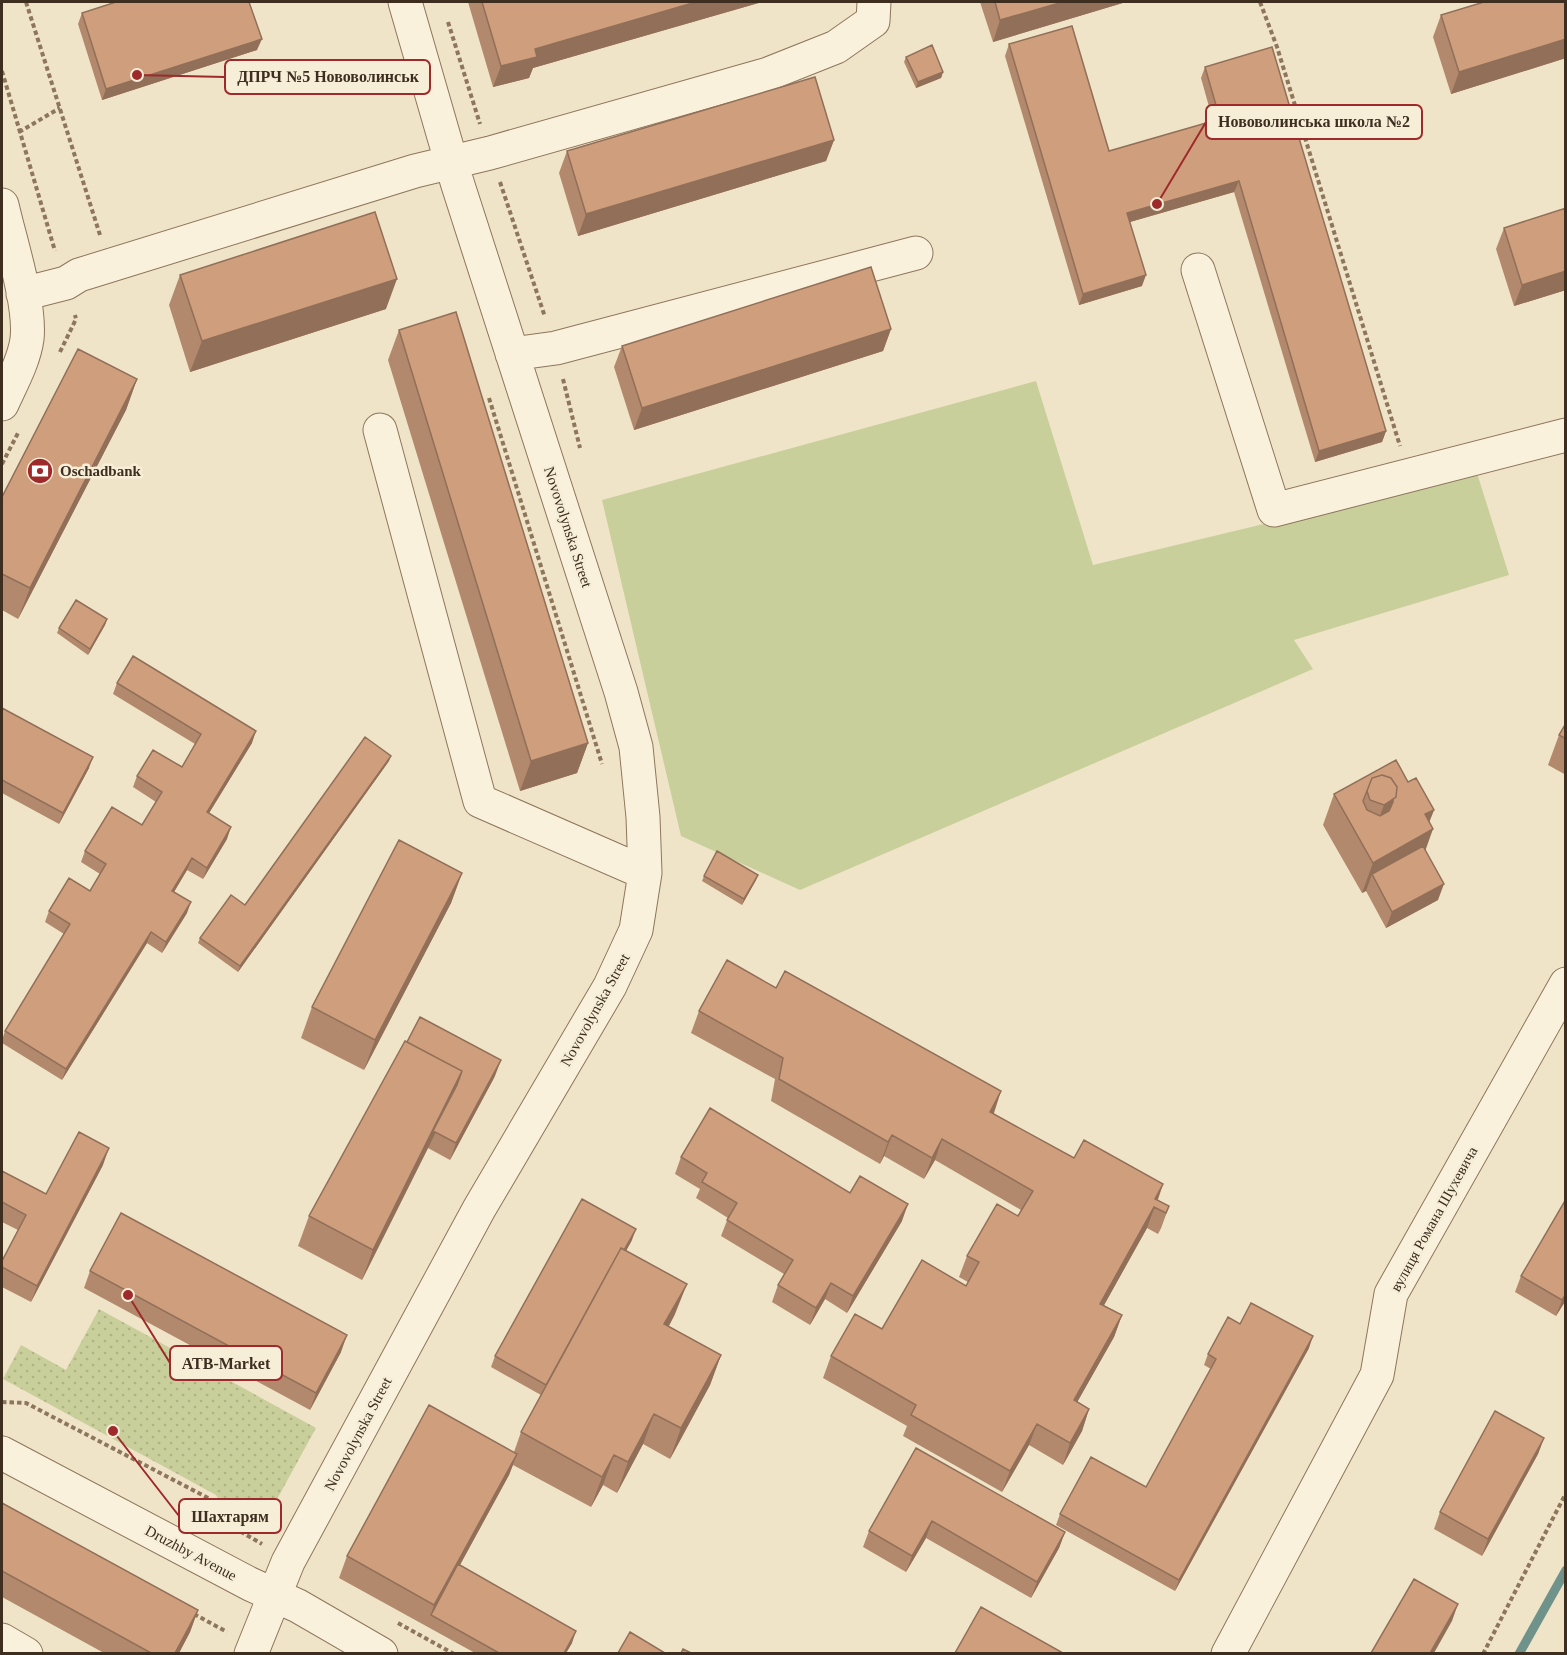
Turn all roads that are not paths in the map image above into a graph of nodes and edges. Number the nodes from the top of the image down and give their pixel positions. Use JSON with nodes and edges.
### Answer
{"nodes":[{"id":1,"x":405,"y":2,"type":"edge"},
{"id":2,"x":874,"y":2,"type":"edge"},
{"id":3,"x":452,"y":163,"type":"junction"},
{"id":4,"x":2,"y":206,"type":"edge"},
{"id":5,"x":916,"y":253,"type":"dead end"},
{"id":6,"x":1198,"y":270,"type":"dead end"},
{"id":7,"x":23,"y":294,"type":"junction"},
{"id":8,"x":512,"y":354,"type":"junction"},
{"id":9,"x":2,"y":404,"type":"edge"},
{"id":10,"x":380,"y":430,"type":"dead end"},
{"id":11,"x":1566,"y":435,"type":"edge"},
{"id":12,"x":645,"y":873,"type":"junction"},
{"id":13,"x":1566,"y":984,"type":"edge"},
{"id":14,"x":2,"y":1454,"type":"edge"},
{"id":15,"x":262,"y":1590,"type":"junction"},
{"id":16,"x":2,"y":1640,"type":"edge"},
{"id":17,"x":253,"y":1650,"type":"edge"},
{"id":18,"x":27,"y":1653,"type":"edge"},
{"id":19,"x":381,"y":1653,"type":"edge"},
{"id":20,"x":1228,"y":1653,"type":"edge"}],
"edges":[{"from":1,"to":3,"type":"street","name":"Novovolynska Street"},
{"from":2,"to":3,"type":"street"},
{"from":3,"to":7,"type":"street"},
{"from":3,"to":8,"type":"street","name":"Novovolynska Street"},
{"from":4,"to":7,"type":"street"},
{"from":5,"to":8,"type":"street"},
{"from":6,"to":11,"type":"street"},
{"from":7,"to":9,"type":"street"},
{"from":8,"to":12,"type":"street","name":"Novovolynska Street"},
{"from":10,"to":12,"type":"street"},
{"from":12,"to":15,"type":"street","name":"Novovolynska Street"},
{"from":13,"to":20,"type":"street","name":"вулиця Романа Шухевича"},
{"from":14,"to":15,"type":"street","name":"Druzhby Avenue"},
{"from":15,"to":17,"type":"street","name":"Novovolynska Street"},
{"from":15,"to":19,"type":"street","name":"Druzhby Avenue"},
{"from":16,"to":18,"type":"street"}]}
